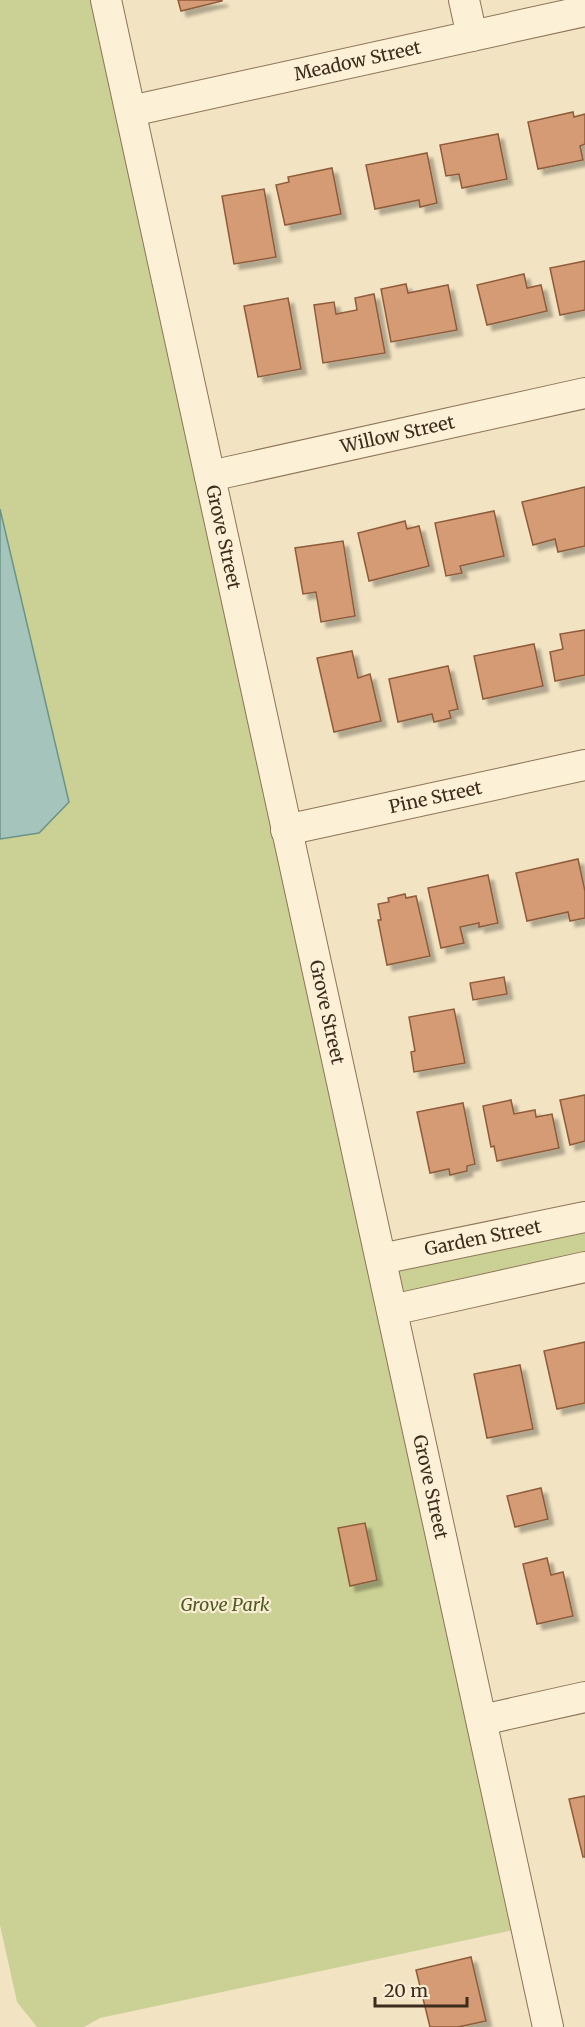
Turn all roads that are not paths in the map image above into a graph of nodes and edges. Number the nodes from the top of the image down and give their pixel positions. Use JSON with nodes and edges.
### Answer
{"nodes":[{"id":1,"x":105,"y":0,"type":"edge"},
{"id":2,"x":464,"y":0,"type":"edge"},
{"id":3,"x":585,"y":11,"type":"edge"},
{"id":4,"x":472,"y":36,"type":"junction"},
{"id":5,"x":131,"y":111,"type":"junction"},
{"id":6,"x":585,"y":393,"type":"edge"},
{"id":7,"x":210,"y":476,"type":"junction"},
{"id":8,"x":585,"y":765,"type":"edge"},
{"id":9,"x":286,"y":830,"type":"junction"},
{"id":10,"x":585,"y":1217,"type":"edge"},
{"id":11,"x":381,"y":1259,"type":"junction"},
{"id":12,"x":585,"y":1267,"type":"edge"},
{"id":13,"x":392,"y":1310,"type":"junction"},
{"id":14,"x":585,"y":1697,"type":"edge"},
{"id":15,"x":482,"y":1720,"type":"junction"},
{"id":16,"x":548,"y":2027,"type":"edge"}],
"edges":[{"from":1,"to":5,"type":"street","name":"Grove Street"},
{"from":2,"to":4,"type":"street"},
{"from":3,"to":4,"type":"street","name":"Meadow Street"},
{"from":4,"to":5,"type":"street","name":"Meadow Street"},
{"from":5,"to":7,"type":"street","name":"Grove Street"},
{"from":6,"to":7,"type":"street","name":"Willow Street"},
{"from":7,"to":9,"type":"street","name":"Grove Street"},
{"from":8,"to":9,"type":"street","name":"Pine Street"},
{"from":9,"to":11,"type":"street","name":"Grove Street"},
{"from":10,"to":11,"type":"street","name":"Garden Street"},
{"from":11,"to":13,"type":"street","name":"Grove Street"},
{"from":12,"to":13,"type":"street"},
{"from":13,"to":15,"type":"street","name":"Grove Street"},
{"from":14,"to":15,"type":"street"},
{"from":15,"to":16,"type":"street","name":"Grove Street"}]}
